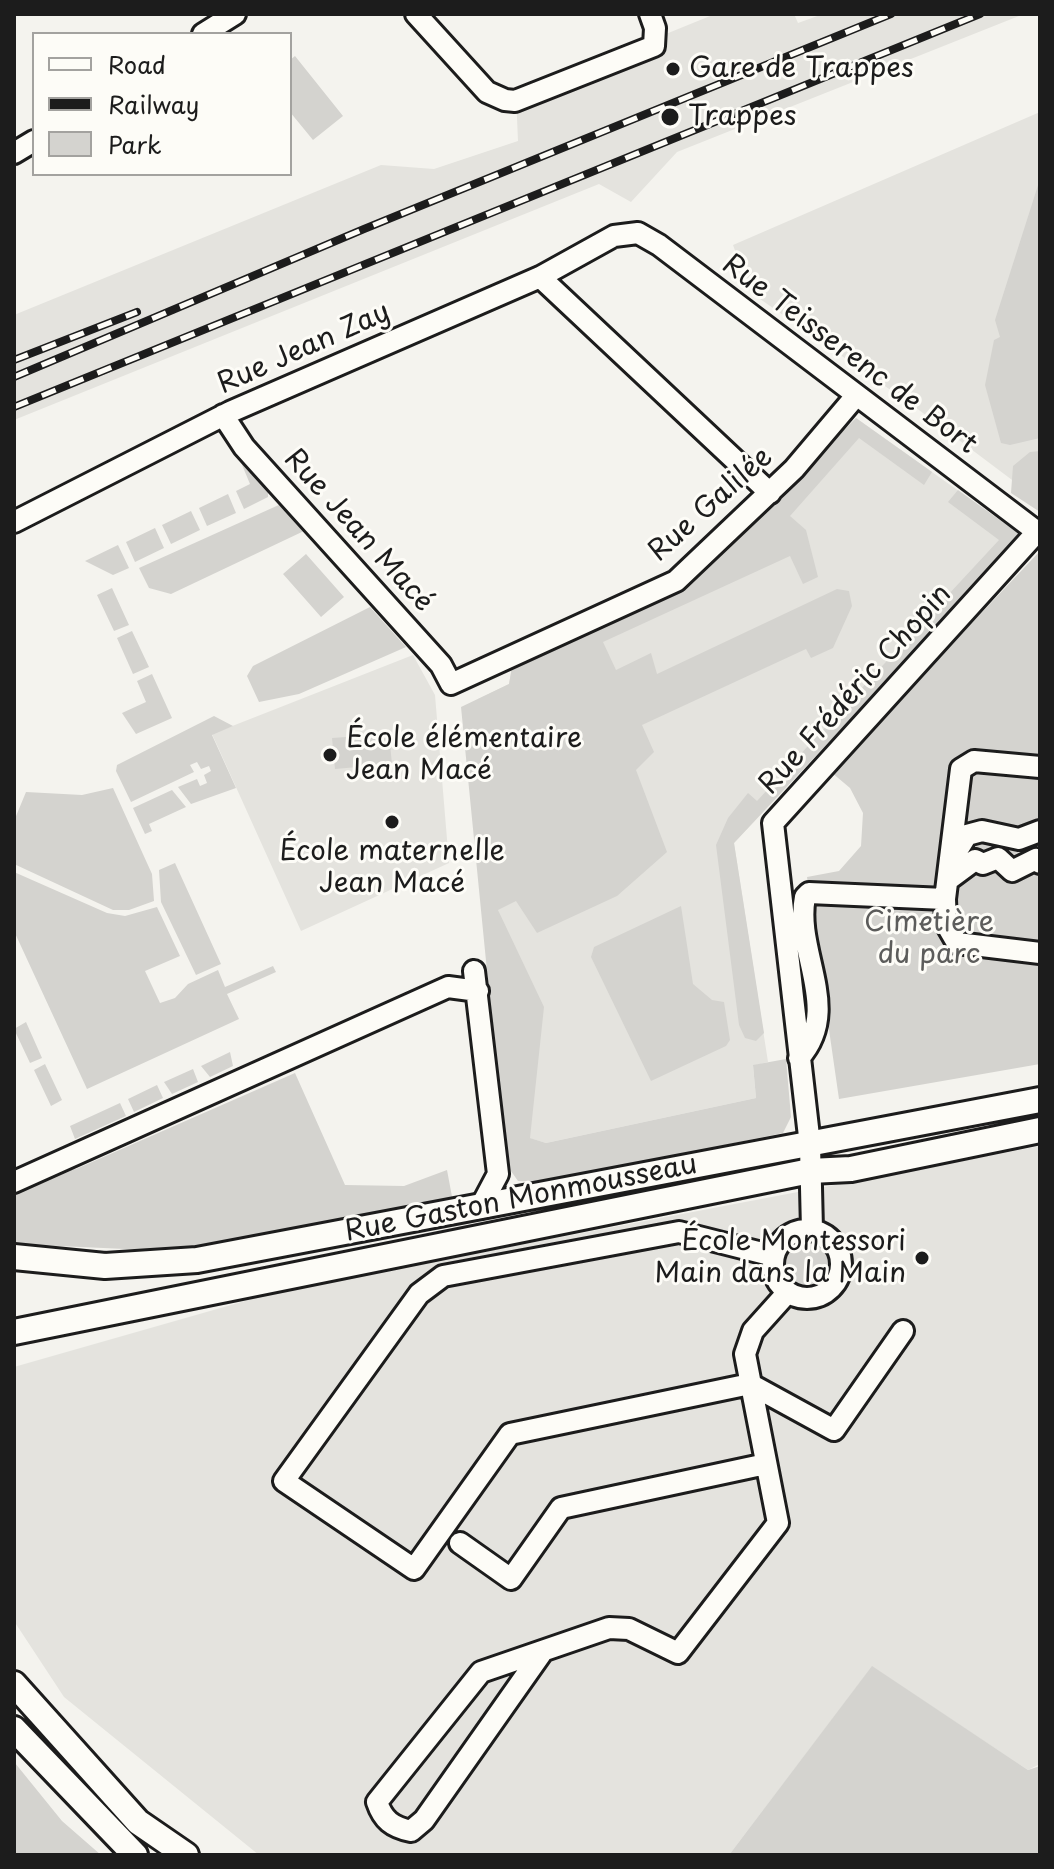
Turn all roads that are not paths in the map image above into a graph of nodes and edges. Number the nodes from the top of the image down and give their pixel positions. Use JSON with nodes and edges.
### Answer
{"nodes":[{"id":1,"x":235,"y":14,"type":"edge"},
{"id":2,"x":416,"y":14,"type":"edge"},
{"id":3,"x":650,"y":14,"type":"edge"},
{"id":4,"x":206,"y":32,"type":"edge"},
{"id":5,"x":32,"y":142,"type":"edge"},
{"id":6,"x":14,"y":153,"type":"edge"},
{"id":7,"x":619,"y":234,"type":"joint"},
{"id":8,"x":540,"y":277,"type":"junction"},
{"id":9,"x":855,"y":397,"type":"junction"},
{"id":10,"x":223,"y":415,"type":"junction"},
{"id":11,"x":770,"y":493,"type":"junction"},
{"id":12,"x":14,"y":522,"type":"edge"},
{"id":13,"x":1038,"y":533,"type":"edge"},
{"id":14,"x":451,"y":684,"type":"joint"},
{"id":15,"x":1040,"y":767,"type":"edge"},
{"id":16,"x":1040,"y":831,"type":"edge"},
{"id":17,"x":1015,"y":859,"type":"edge"},
{"id":18,"x":947,"y":881,"type":"junction"},
{"id":19,"x":1040,"y":953,"type":"edge"},
{"id":20,"x":799,"y":1058,"type":"junction"},
{"id":21,"x":1040,"y":1100,"type":"edge"},
{"id":22,"x":1040,"y":1130,"type":"edge"},
{"id":23,"x":810,"y":1145,"type":"junction"},
{"id":24,"x":810,"y":1171,"type":"junction"},
{"id":25,"x":498,"y":1174,"type":"junction"},
{"id":26,"x":14,"y":1182,"type":"edge"},
{"id":27,"x":525,"y":1200,"type":"junction"},
{"id":28,"x":480,"y":1208,"type":"junction"},
{"id":29,"x":812,"y":1230,"type":"junction"},
{"id":30,"x":774,"y":1256,"type":"junction"},
{"id":31,"x":14,"y":1257,"type":"edge"},
{"id":32,"x":788,"y":1292,"type":"junction"},
{"id":33,"x":903,"y":1331,"type":"dead end"},
{"id":34,"x":14,"y":1332,"type":"edge"},
{"id":35,"x":750,"y":1384,"type":"junction"},
{"id":36,"x":766,"y":1464,"type":"junction"},
{"id":37,"x":460,"y":1543,"type":"dead end"},
{"id":38,"x":543,"y":1651,"type":"junction"},
{"id":39,"x":14,"y":1684,"type":"edge"},
{"id":40,"x":14,"y":1729,"type":"edge"},
{"id":41,"x":135,"y":1855,"type":"edge"},
{"id":42,"x":186,"y":1855,"type":"edge"}],
"edges":[{"from":1,"to":4,"type":"street"},
{"from":2,"to":3,"type":"street"},
{"from":5,"to":6,"type":"street"},
{"from":7,"to":8,"type":"street","name":"Rue Jean Zay"},
{"from":7,"to":9,"type":"street","name":"Rue Teisserenc de Bort"},
{"from":8,"to":10,"type":"street","name":"Rue Jean Zay"},
{"from":8,"to":11,"type":"street"},
{"from":9,"to":11,"type":"street","name":"Rue Galilée"},
{"from":9,"to":13,"type":"street","name":"Rue Teisserenc de Bort"},
{"from":10,"to":12,"type":"street","name":"Rue Jean Zay"},
{"from":10,"to":14,"type":"street","name":"Rue Jean Macé"},
{"from":11,"to":14,"type":"street","name":"Rue Galilée"},
{"from":13,"to":20,"type":"street","name":"Rue Frédéric Chopin"},
{"from":15,"to":18,"type":"street"},
{"from":16,"to":18,"type":"street"},
{"from":17,"to":18,"type":"street"},
{"from":18,"to":19,"type":"street"},
{"from":18,"to":20,"type":"street"},
{"from":20,"to":23,"type":"street","name":"Rue Frédéric Chopin"},
{"from":21,"to":23,"type":"main road","name":"Rue Gaston Monmousseau"},
{"from":22,"to":24,"type":"main road","name":"Rue Gaston Monmousseau"},
{"from":23,"to":24,"type":"street","name":"Rue Frédéric Chopin"},
{"from":23,"to":27,"type":"main road","name":"Rue Gaston Monmousseau"},
{"from":24,"to":29,"type":"street","name":"Rue Frédéric Chopin"},
{"from":24,"to":34,"type":"main road","name":"Rue Gaston Monmousseau"},
{"from":25,"to":26,"type":"street"},
{"from":25,"to":27,"type":"street"},
{"from":25,"to":28,"type":"street"},
{"from":27,"to":28,"type":"main road","name":"Rue Gaston Monmousseau"},
{"from":28,"to":31,"type":"main road","name":"Rue Gaston Monmousseau"},
{"from":29,"to":30,"type":"street"},
{"from":29,"to":32,"type":"street"},
{"from":30,"to":32,"type":"street"},
{"from":30,"to":35,"type":"street"},
{"from":32,"to":35,"type":"street"},
{"from":33,"to":35,"type":"street"},
{"from":35,"to":36,"type":"street"},
{"from":36,"to":37,"type":"street"},
{"from":36,"to":38,"type":"street"},
{"from":38,"to":38,"type":"street"},
{"from":39,"to":42,"type":"main road"},
{"from":40,"to":41,"type":"main road"}]}
